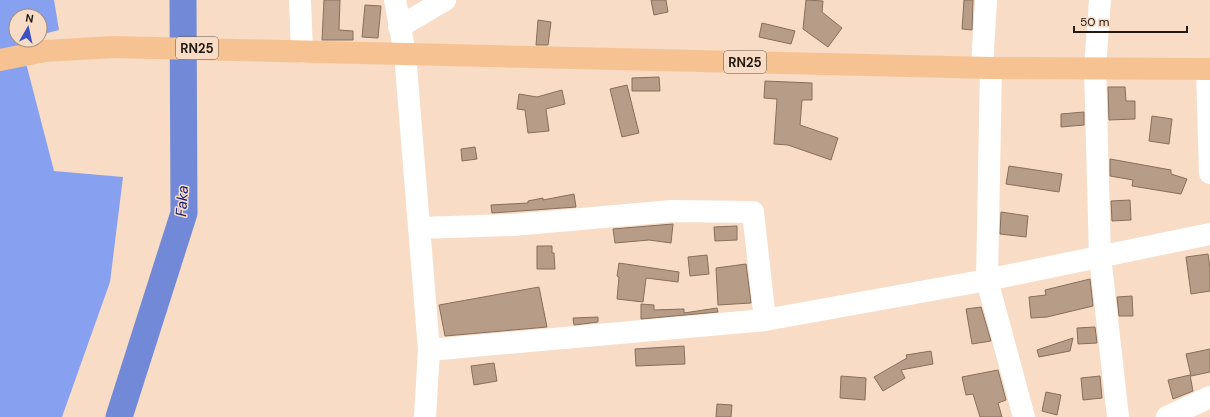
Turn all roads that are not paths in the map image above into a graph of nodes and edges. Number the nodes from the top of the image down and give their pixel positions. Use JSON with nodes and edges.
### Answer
{"nodes":[{"id":1,"x":300,"y":0,"type":"edge"},
{"id":2,"x":395,"y":0,"type":"edge"},
{"id":3,"x":445,"y":0,"type":"edge"},
{"id":4,"x":986,"y":0,"type":"edge"},
{"id":5,"x":1100,"y":0,"type":"edge"},
{"id":6,"x":400,"y":27,"type":"junction"},
{"id":7,"x":302,"y":52,"type":"junction"},
{"id":8,"x":405,"y":54,"type":"junction"},
{"id":9,"x":0,"y":60,"type":"edge"},
{"id":10,"x":987,"y":68,"type":"junction"},
{"id":11,"x":1095,"y":68,"type":"junction"},
{"id":12,"x":1208,"y":69,"type":"edge"},
{"id":13,"x":1210,"y":173,"type":"edge"},
{"id":14,"x":419,"y":228,"type":"junction"},
{"id":15,"x":1210,"y":234,"type":"edge"},
{"id":16,"x":1100,"y":256,"type":"junction"},
{"id":17,"x":987,"y":280,"type":"junction"},
{"id":18,"x":765,"y":320,"type":"junction"},
{"id":19,"x":429,"y":350,"type":"junction"},
{"id":20,"x":1210,"y":398,"type":"edge"},
{"id":21,"x":425,"y":417,"type":"edge"},
{"id":22,"x":1024,"y":417,"type":"edge"},
{"id":23,"x":1118,"y":417,"type":"edge"},
{"id":24,"x":1167,"y":417,"type":"edge"}],
"edges":[{"from":1,"to":7,"type":"street"},
{"from":2,"to":6,"type":"street"},
{"from":3,"to":6,"type":"street"},
{"from":4,"to":10,"type":"street"},
{"from":5,"to":11,"type":"street"},
{"from":6,"to":8,"type":"street"},
{"from":7,"to":8,"type":"main road","number":"RN25"},
{"from":7,"to":9,"type":"main road","number":"RN25"},
{"from":8,"to":10,"type":"main road","number":"RN25"},
{"from":8,"to":14,"type":"street"},
{"from":10,"to":11,"type":"main road","number":"RN25"},
{"from":10,"to":17,"type":"street"},
{"from":11,"to":12,"type":"main road","number":"RN25"},
{"from":11,"to":16,"type":"street"},
{"from":12,"to":13,"type":"street"},
{"from":14,"to":18,"type":"street"},
{"from":14,"to":19,"type":"street"},
{"from":15,"to":16,"type":"street"},
{"from":16,"to":17,"type":"street"},
{"from":16,"to":23,"type":"street"},
{"from":17,"to":18,"type":"street"},
{"from":17,"to":22,"type":"street"},
{"from":18,"to":19,"type":"street"},
{"from":19,"to":21,"type":"street"},
{"from":20,"to":24,"type":"street"}]}
